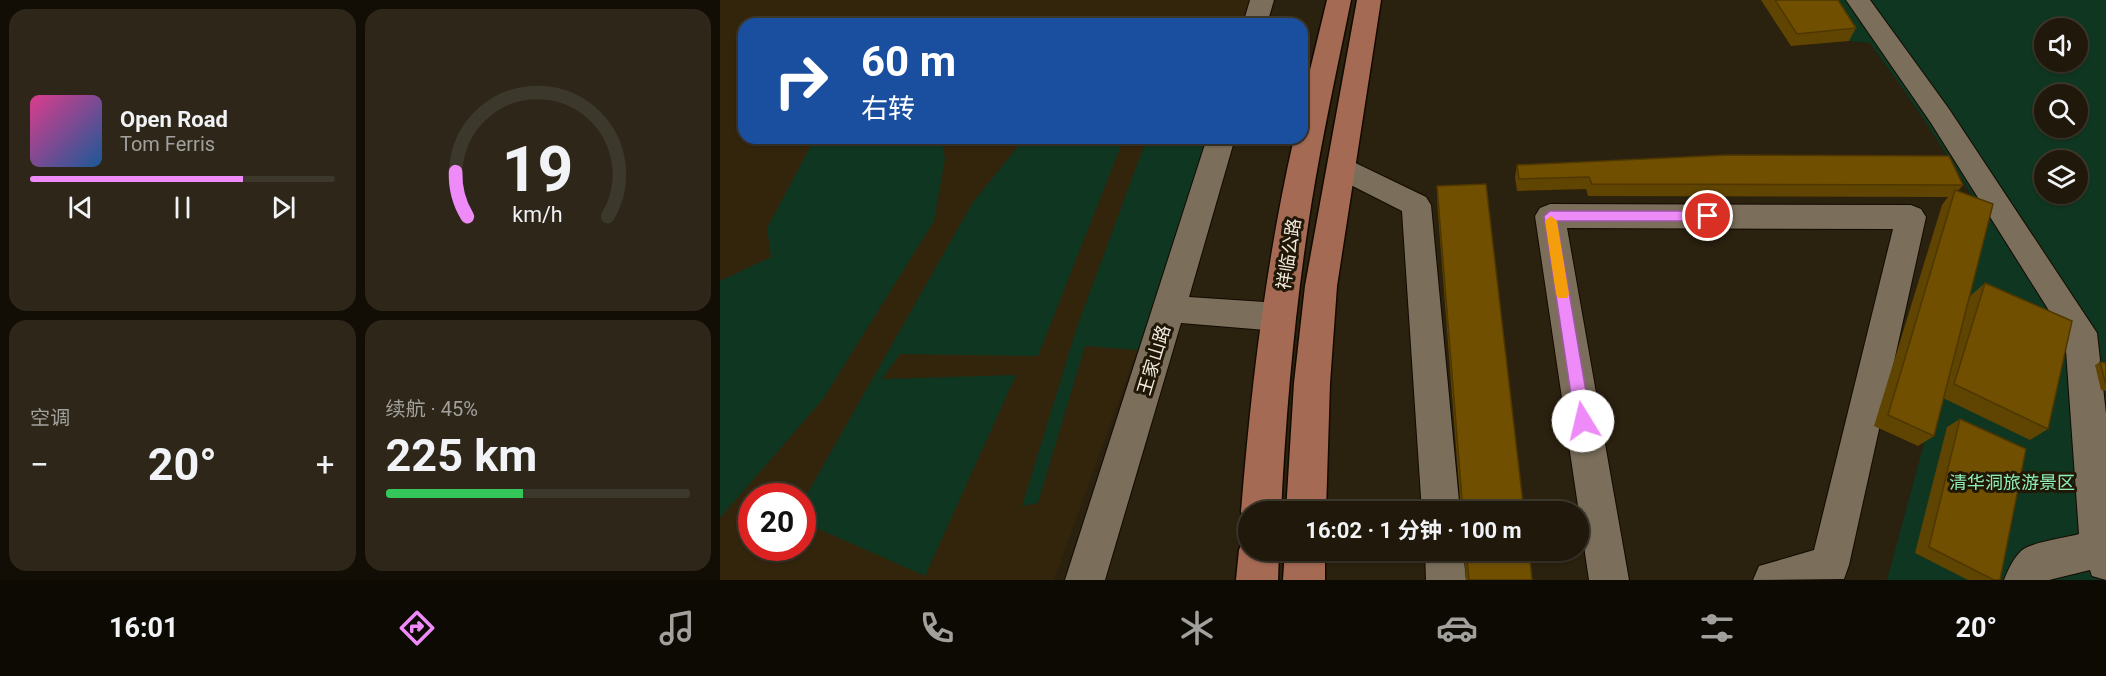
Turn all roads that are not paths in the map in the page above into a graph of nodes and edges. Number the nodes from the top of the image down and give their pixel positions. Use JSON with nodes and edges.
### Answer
{"nodes":[{"id":1,"x":1262,"y":0,"type":"edge"},
{"id":2,"x":1338,"y":0,"type":"edge"},
{"id":3,"x":1368,"y":0,"type":"edge"},
{"id":4,"x":1858,"y":0,"type":"edge"},
{"id":5,"x":1256,"y":18,"type":"edge"},
{"id":6,"x":1308,"y":142,"type":"edge"},
{"id":7,"x":1219,"y":144,"type":"edge"},
{"id":8,"x":1308,"y":144,"type":"edge"},
{"id":9,"x":1341,"y":167,"type":"junction"},
{"id":10,"x":1170,"y":309,"type":"junction"},
{"id":11,"x":1279,"y":317,"type":"junction"},
{"id":12,"x":1262,"y":501,"type":"edge"},
{"id":13,"x":1306,"y":501,"type":"edge"},
{"id":14,"x":1440,"y":501,"type":"edge"},
{"id":15,"x":2102,"y":556,"type":"edge"},
{"id":16,"x":1258,"y":561,"type":"edge"},
{"id":17,"x":1305,"y":561,"type":"edge"},
{"id":18,"x":1445,"y":561,"type":"edge"},
{"id":19,"x":1085,"y":580,"type":"edge"},
{"id":20,"x":1257,"y":580,"type":"edge"},
{"id":21,"x":1304,"y":580,"type":"edge"},
{"id":22,"x":1446,"y":580,"type":"edge"},
{"id":23,"x":1609,"y":580,"type":"edge"},
{"id":24,"x":1773,"y":580,"type":"edge"},
{"id":25,"x":2024,"y":580,"type":"edge"}],
"edges":[{"from":1,"to":5,"type":"street"},
{"from":2,"to":6,"type":"main road","name":"祥临公路"},
{"from":3,"to":9,"type":"main road","name":"祥临公路"},
{"from":4,"to":15,"type":"street"},
{"from":7,"to":10,"type":"street","name":"王家山路"},
{"from":8,"to":11,"type":"main road","name":"祥临公路"},
{"from":9,"to":13,"type":"main road","name":"祥临公路"},
{"from":9,"to":14,"type":"street"},
{"from":10,"to":11,"type":"street"},
{"from":10,"to":19,"type":"street","name":"王家山路"},
{"from":11,"to":12,"type":"main road","name":"祥临公路"},
{"from":15,"to":25,"type":"street"},
{"from":16,"to":20,"type":"main road"},
{"from":17,"to":21,"type":"main road"},
{"from":18,"to":22,"type":"street"},
{"from":23,"to":24,"type":"street"}]}
